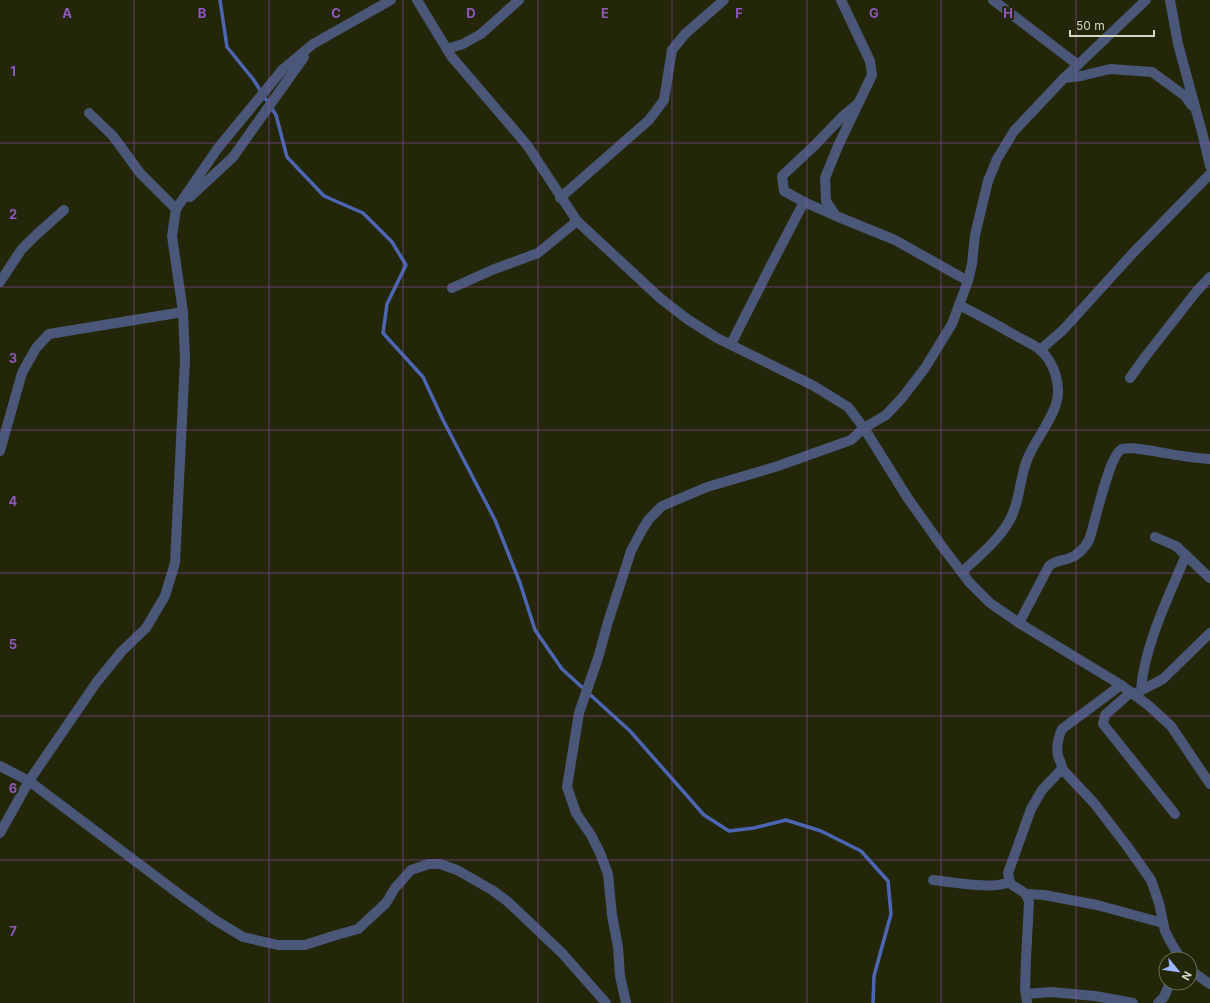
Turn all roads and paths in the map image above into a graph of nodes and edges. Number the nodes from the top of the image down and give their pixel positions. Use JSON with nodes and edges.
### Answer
{"nodes":[{"id":1,"x":391,"y":0,"type":"edge"},
{"id":2,"x":417,"y":0,"type":"edge"},
{"id":3,"x":519,"y":0,"type":"edge"},
{"id":4,"x":724,"y":0,"type":"edge"},
{"id":5,"x":841,"y":0,"type":"edge"},
{"id":6,"x":993,"y":0,"type":"edge"},
{"id":7,"x":1146,"y":0,"type":"edge"},
{"id":8,"x":1170,"y":0,"type":"edge"},
{"id":9,"x":313,"y":44,"type":"junction"},
{"id":10,"x":447,"y":50,"type":"junction"},
{"id":11,"x":1078,"y":65,"type":"junction"},
{"id":12,"x":1064,"y":78,"type":"junction"},
{"id":13,"x":860,"y":102,"type":"junction"},
{"id":14,"x":1196,"y":111,"type":"junction"},
{"id":15,"x":89,"y":112,"type":"dead end"},
{"id":16,"x":1210,"y":166,"type":"edge"},
{"id":17,"x":1210,"y":174,"type":"edge"},
{"id":18,"x":560,"y":198,"type":"junction"},
{"id":19,"x":804,"y":202,"type":"junction"},
{"id":20,"x":176,"y":209,"type":"junction"},
{"id":21,"x":64,"y":210,"type":"dead end"},
{"id":22,"x":836,"y":216,"type":"junction"},
{"id":23,"x":577,"y":222,"type":"junction"},
{"id":24,"x":1210,"y":277,"type":"edge"},
{"id":25,"x":0,"y":282,"type":"edge"},
{"id":26,"x":968,"y":282,"type":"junction"},
{"id":27,"x":452,"y":288,"type":"dead end"},
{"id":28,"x":959,"y":305,"type":"junction"},
{"id":29,"x":183,"y":312,"type":"junction"},
{"id":30,"x":731,"y":344,"type":"junction"},
{"id":31,"x":1040,"y":350,"type":"junction"},
{"id":32,"x":1130,"y":378,"type":"dead end"},
{"id":33,"x":864,"y":428,"type":"junction"},
{"id":34,"x":0,"y":451,"type":"edge"},
{"id":35,"x":1210,"y":459,"type":"edge"},
{"id":36,"x":1155,"y":537,"type":"dead end"},
{"id":37,"x":1186,"y":555,"type":"junction"},
{"id":38,"x":962,"y":572,"type":"junction"},
{"id":39,"x":1210,"y":578,"type":"edge"},
{"id":40,"x":1020,"y":623,"type":"junction"},
{"id":41,"x":1210,"y":633,"type":"edge"},
{"id":42,"x":1121,"y":685,"type":"junction"},
{"id":43,"x":1135,"y":692,"type":"junction"},
{"id":44,"x":0,"y":766,"type":"edge"},
{"id":45,"x":1062,"y":769,"type":"junction"},
{"id":46,"x":29,"y":781,"type":"junction"},
{"id":47,"x":1210,"y":784,"type":"edge"},
{"id":48,"x":1175,"y":814,"type":"dead end"},
{"id":49,"x":0,"y":832,"type":"edge"},
{"id":50,"x":933,"y":880,"type":"dead end"},
{"id":51,"x":1010,"y":882,"type":"junction"},
{"id":52,"x":1027,"y":894,"type":"junction"},
{"id":53,"x":1163,"y":923,"type":"junction"},
{"id":54,"x":1176,"y":951,"type":"edge"},
{"id":55,"x":1198,"y":976,"type":"edge"},
{"id":56,"x":1210,"y":984,"type":"edge"},
{"id":57,"x":1167,"y":991,"type":"edge"},
{"id":58,"x":1027,"y":999,"type":"edge"},
{"id":59,"x":606,"y":1003,"type":"edge"},
{"id":60,"x":626,"y":1003,"type":"edge"},
{"id":61,"x":1133,"y":1003,"type":"edge"},
{"id":62,"x":1158,"y":1003,"type":"edge"}],
"edges":[{"from":1,"to":9,"type":"street"},
{"from":2,"to":10,"type":"street"},
{"from":3,"to":10,"type":"street"},
{"from":4,"to":18,"type":"street"},
{"from":5,"to":13,"type":"street"},
{"from":6,"to":11,"type":"street"},
{"from":7,"to":11,"type":"street"},
{"from":8,"to":14,"type":"street"},
{"from":9,"to":20,"type":"street"},
{"from":9,"to":20,"type":"street"},
{"from":10,"to":18,"type":"street"},
{"from":11,"to":12,"type":"street"},
{"from":12,"to":14,"type":"street"},
{"from":12,"to":26,"type":"street"},
{"from":13,"to":19,"type":"street"},
{"from":13,"to":22,"type":"street"},
{"from":14,"to":16,"type":"street"},
{"from":15,"to":20,"type":"street"},
{"from":17,"to":31,"type":"street"},
{"from":18,"to":23,"type":"street"},
{"from":19,"to":22,"type":"street"},
{"from":19,"to":30,"type":"street"},
{"from":20,"to":29,"type":"street"},
{"from":21,"to":25,"type":"street"},
{"from":22,"to":26,"type":"street"},
{"from":23,"to":27,"type":"street"},
{"from":23,"to":30,"type":"street"},
{"from":24,"to":32,"type":"street"},
{"from":26,"to":28,"type":"street"},
{"from":28,"to":31,"type":"street"},
{"from":28,"to":33,"type":"street"},
{"from":29,"to":34,"type":"street"},
{"from":29,"to":46,"type":"street"},
{"from":30,"to":33,"type":"street"},
{"from":31,"to":38,"type":"street"},
{"from":33,"to":38,"type":"street"},
{"from":33,"to":60,"type":"street"},
{"from":35,"to":40,"type":"street"},
{"from":36,"to":37,"type":"street"},
{"from":37,"to":39,"type":"street"},
{"from":37,"to":43,"type":"street"},
{"from":38,"to":40,"type":"street"},
{"from":40,"to":42,"type":"street"},
{"from":41,"to":43,"type":"street"},
{"from":42,"to":43,"type":"street"},
{"from":42,"to":45,"type":"street"},
{"from":43,"to":47,"type":"street"},
{"from":43,"to":48,"type":"street"},
{"from":44,"to":46,"type":"street"},
{"from":45,"to":51,"type":"street"},
{"from":45,"to":53,"type":"street"},
{"from":46,"to":49,"type":"street"},
{"from":46,"to":59,"type":"street"},
{"from":50,"to":51,"type":"street"},
{"from":51,"to":52,"type":"street"},
{"from":52,"to":53,"type":"street"},
{"from":52,"to":58,"type":"street"},
{"from":53,"to":54,"type":"street"},
{"from":55,"to":56,"type":"street"},
{"from":57,"to":62,"type":"street"},
{"from":58,"to":61,"type":"street"}]}
